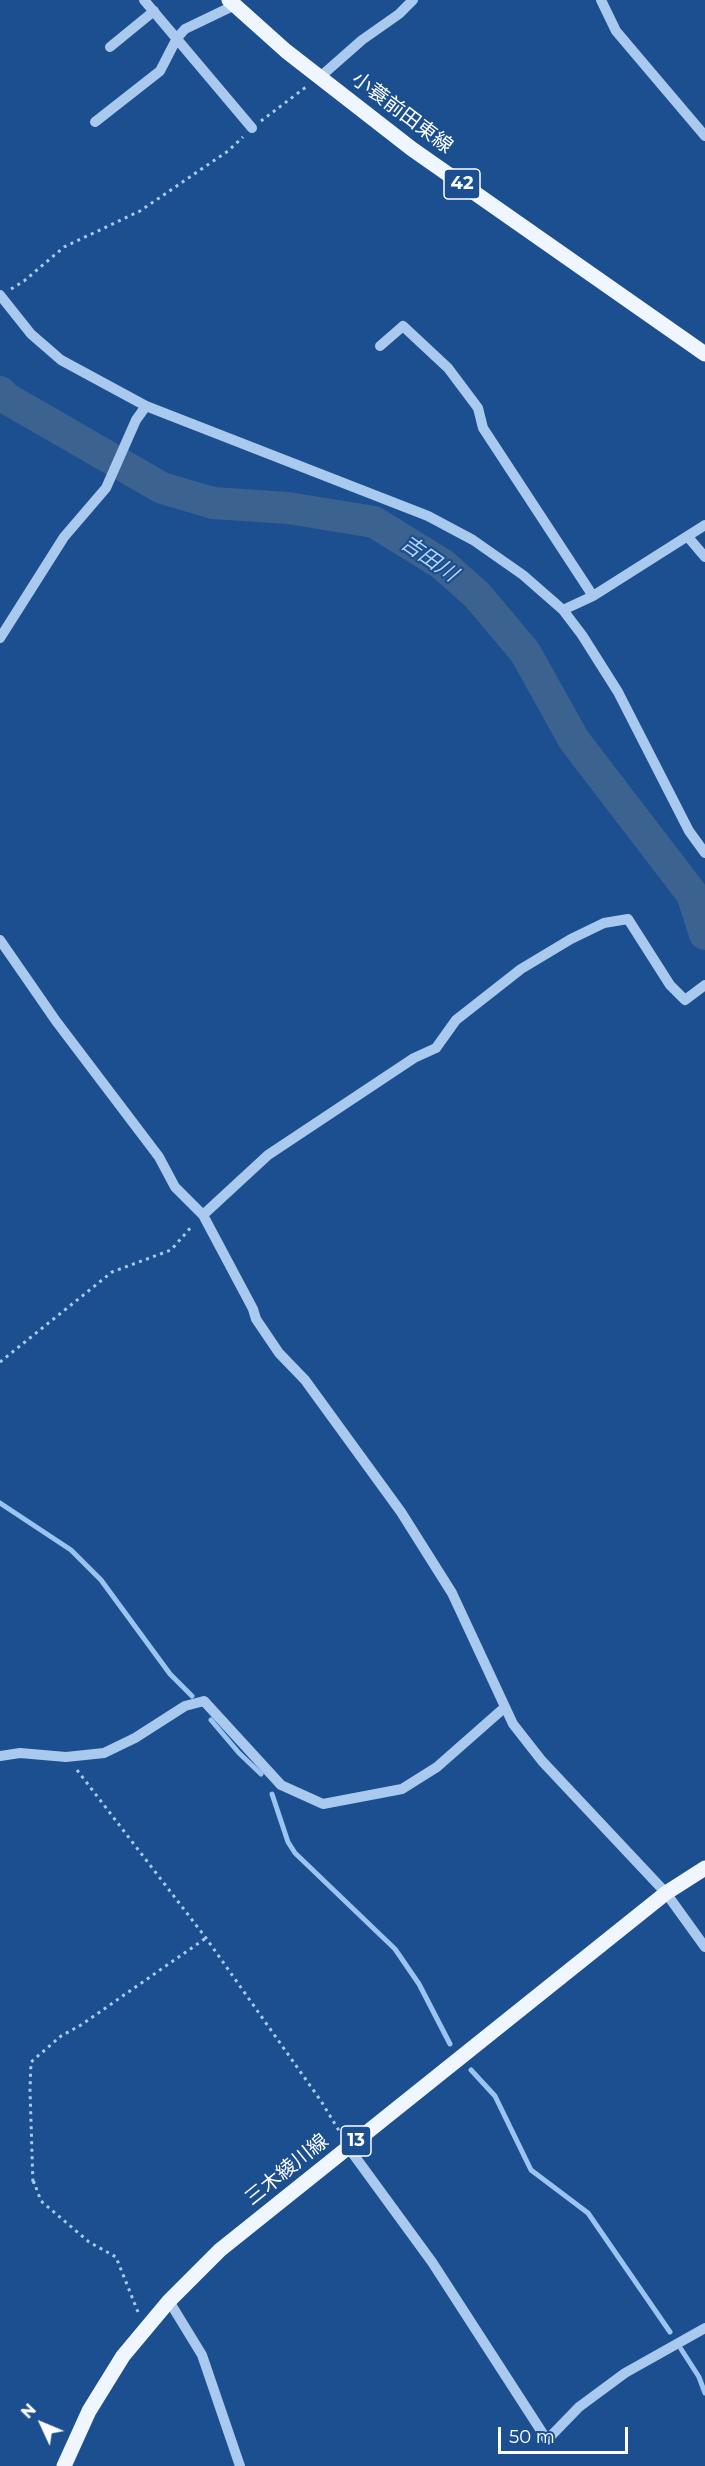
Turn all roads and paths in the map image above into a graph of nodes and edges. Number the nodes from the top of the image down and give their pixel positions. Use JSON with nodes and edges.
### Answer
{"nodes":[{"id":1,"x":144,"y":0,"type":"edge"},
{"id":2,"x":413,"y":0,"type":"edge"},
{"id":3,"x":601,"y":0,"type":"edge"},
{"id":4,"x":232,"y":2,"type":"edge"},
{"id":5,"x":154,"y":11,"type":"junction"},
{"id":6,"x":177,"y":38,"type":"junction"},
{"id":7,"x":110,"y":47,"type":"dead end"},
{"id":8,"x":320,"y":77,"type":"junction"},
{"id":9,"x":95,"y":122,"type":"dead end"},
{"id":10,"x":252,"y":128,"type":"junction"},
{"id":11,"x":705,"y":136,"type":"edge"},
{"id":12,"x":0,"y":296,"type":"edge"},
{"id":13,"x":380,"y":346,"type":"dead end"},
{"id":14,"x":705,"y":354,"type":"edge"},
{"id":15,"x":146,"y":406,"type":"junction"},
{"id":16,"x":705,"y":525,"type":"edge"},
{"id":17,"x":688,"y":537,"type":"junction"},
{"id":18,"x":705,"y":556,"type":"edge"},
{"id":19,"x":593,"y":596,"type":"junction"},
{"id":20,"x":564,"y":610,"type":"junction"},
{"id":21,"x":0,"y":638,"type":"edge"},
{"id":22,"x":705,"y":853,"type":"edge"},
{"id":23,"x":0,"y":940,"type":"edge"},
{"id":24,"x":703,"y":986,"type":"edge"},
{"id":25,"x":203,"y":1215,"type":"junction"},
{"id":26,"x":0,"y":1362,"type":"edge"},
{"id":27,"x":504,"y":1708,"type":"junction"},
{"id":28,"x":0,"y":1756,"type":"edge"},
{"id":29,"x":66,"y":1757,"type":"junction"},
{"id":30,"x":705,"y":1868,"type":"edge"},
{"id":31,"x":666,"y":1893,"type":"junction"},
{"id":32,"x":206,"y":1938,"type":"junction"},
{"id":33,"x":705,"y":1947,"type":"edge"},
{"id":34,"x":348,"y":2147,"type":"junction"},
{"id":35,"x":169,"y":2301,"type":"junction"},
{"id":36,"x":144,"y":2328,"type":"junction"},
{"id":37,"x":705,"y":2328,"type":"edge"},
{"id":38,"x":64,"y":2466,"type":"edge"},
{"id":39,"x":240,"y":2466,"type":"edge"}],
"edges":[{"from":1,"to":5,"type":"street"},
{"from":2,"to":8,"type":"street"},
{"from":3,"to":11,"type":"street"},
{"from":4,"to":6,"type":"street"},
{"from":4,"to":8,"type":"main road","name":"小蓑前田東線","number":"42"},
{"from":5,"to":6,"type":"street"},
{"from":5,"to":7,"type":"street"},
{"from":6,"to":9,"type":"street"},
{"from":6,"to":10,"type":"street"},
{"from":8,"to":10,"type":"path"},
{"from":8,"to":14,"type":"main road","name":"小蓑前田東線","number":"42"},
{"from":10,"to":12,"type":"path"},
{"from":12,"to":15,"type":"street"},
{"from":13,"to":19,"type":"street"},
{"from":15,"to":20,"type":"street"},
{"from":15,"to":21,"type":"street"},
{"from":16,"to":17,"type":"street"},
{"from":17,"to":18,"type":"street"},
{"from":17,"to":19,"type":"street"},
{"from":19,"to":20,"type":"street"},
{"from":20,"to":22,"type":"street"},
{"from":23,"to":25,"type":"street"},
{"from":24,"to":25,"type":"street"},
{"from":25,"to":26,"type":"path"},
{"from":25,"to":27,"type":"street"},
{"from":27,"to":29,"type":"street"},
{"from":27,"to":31,"type":"street"},
{"from":28,"to":29,"type":"street"},
{"from":29,"to":32,"type":"path"},
{"from":30,"to":31,"type":"main road","name":"三木綾川線","number":"13"},
{"from":31,"to":33,"type":"street"},
{"from":31,"to":34,"type":"main road","name":"三木綾川線","number":"13"},
{"from":32,"to":34,"type":"path"},
{"from":32,"to":36,"type":"path"},
{"from":34,"to":35,"type":"main road","name":"三木綾川線","number":"13"},
{"from":34,"to":37,"type":"street"},
{"from":35,"to":36,"type":"main road","name":"三木綾川線","number":"13"},
{"from":35,"to":39,"type":"street"},
{"from":36,"to":38,"type":"main road","name":"三木綾川線","number":"13"}]}
